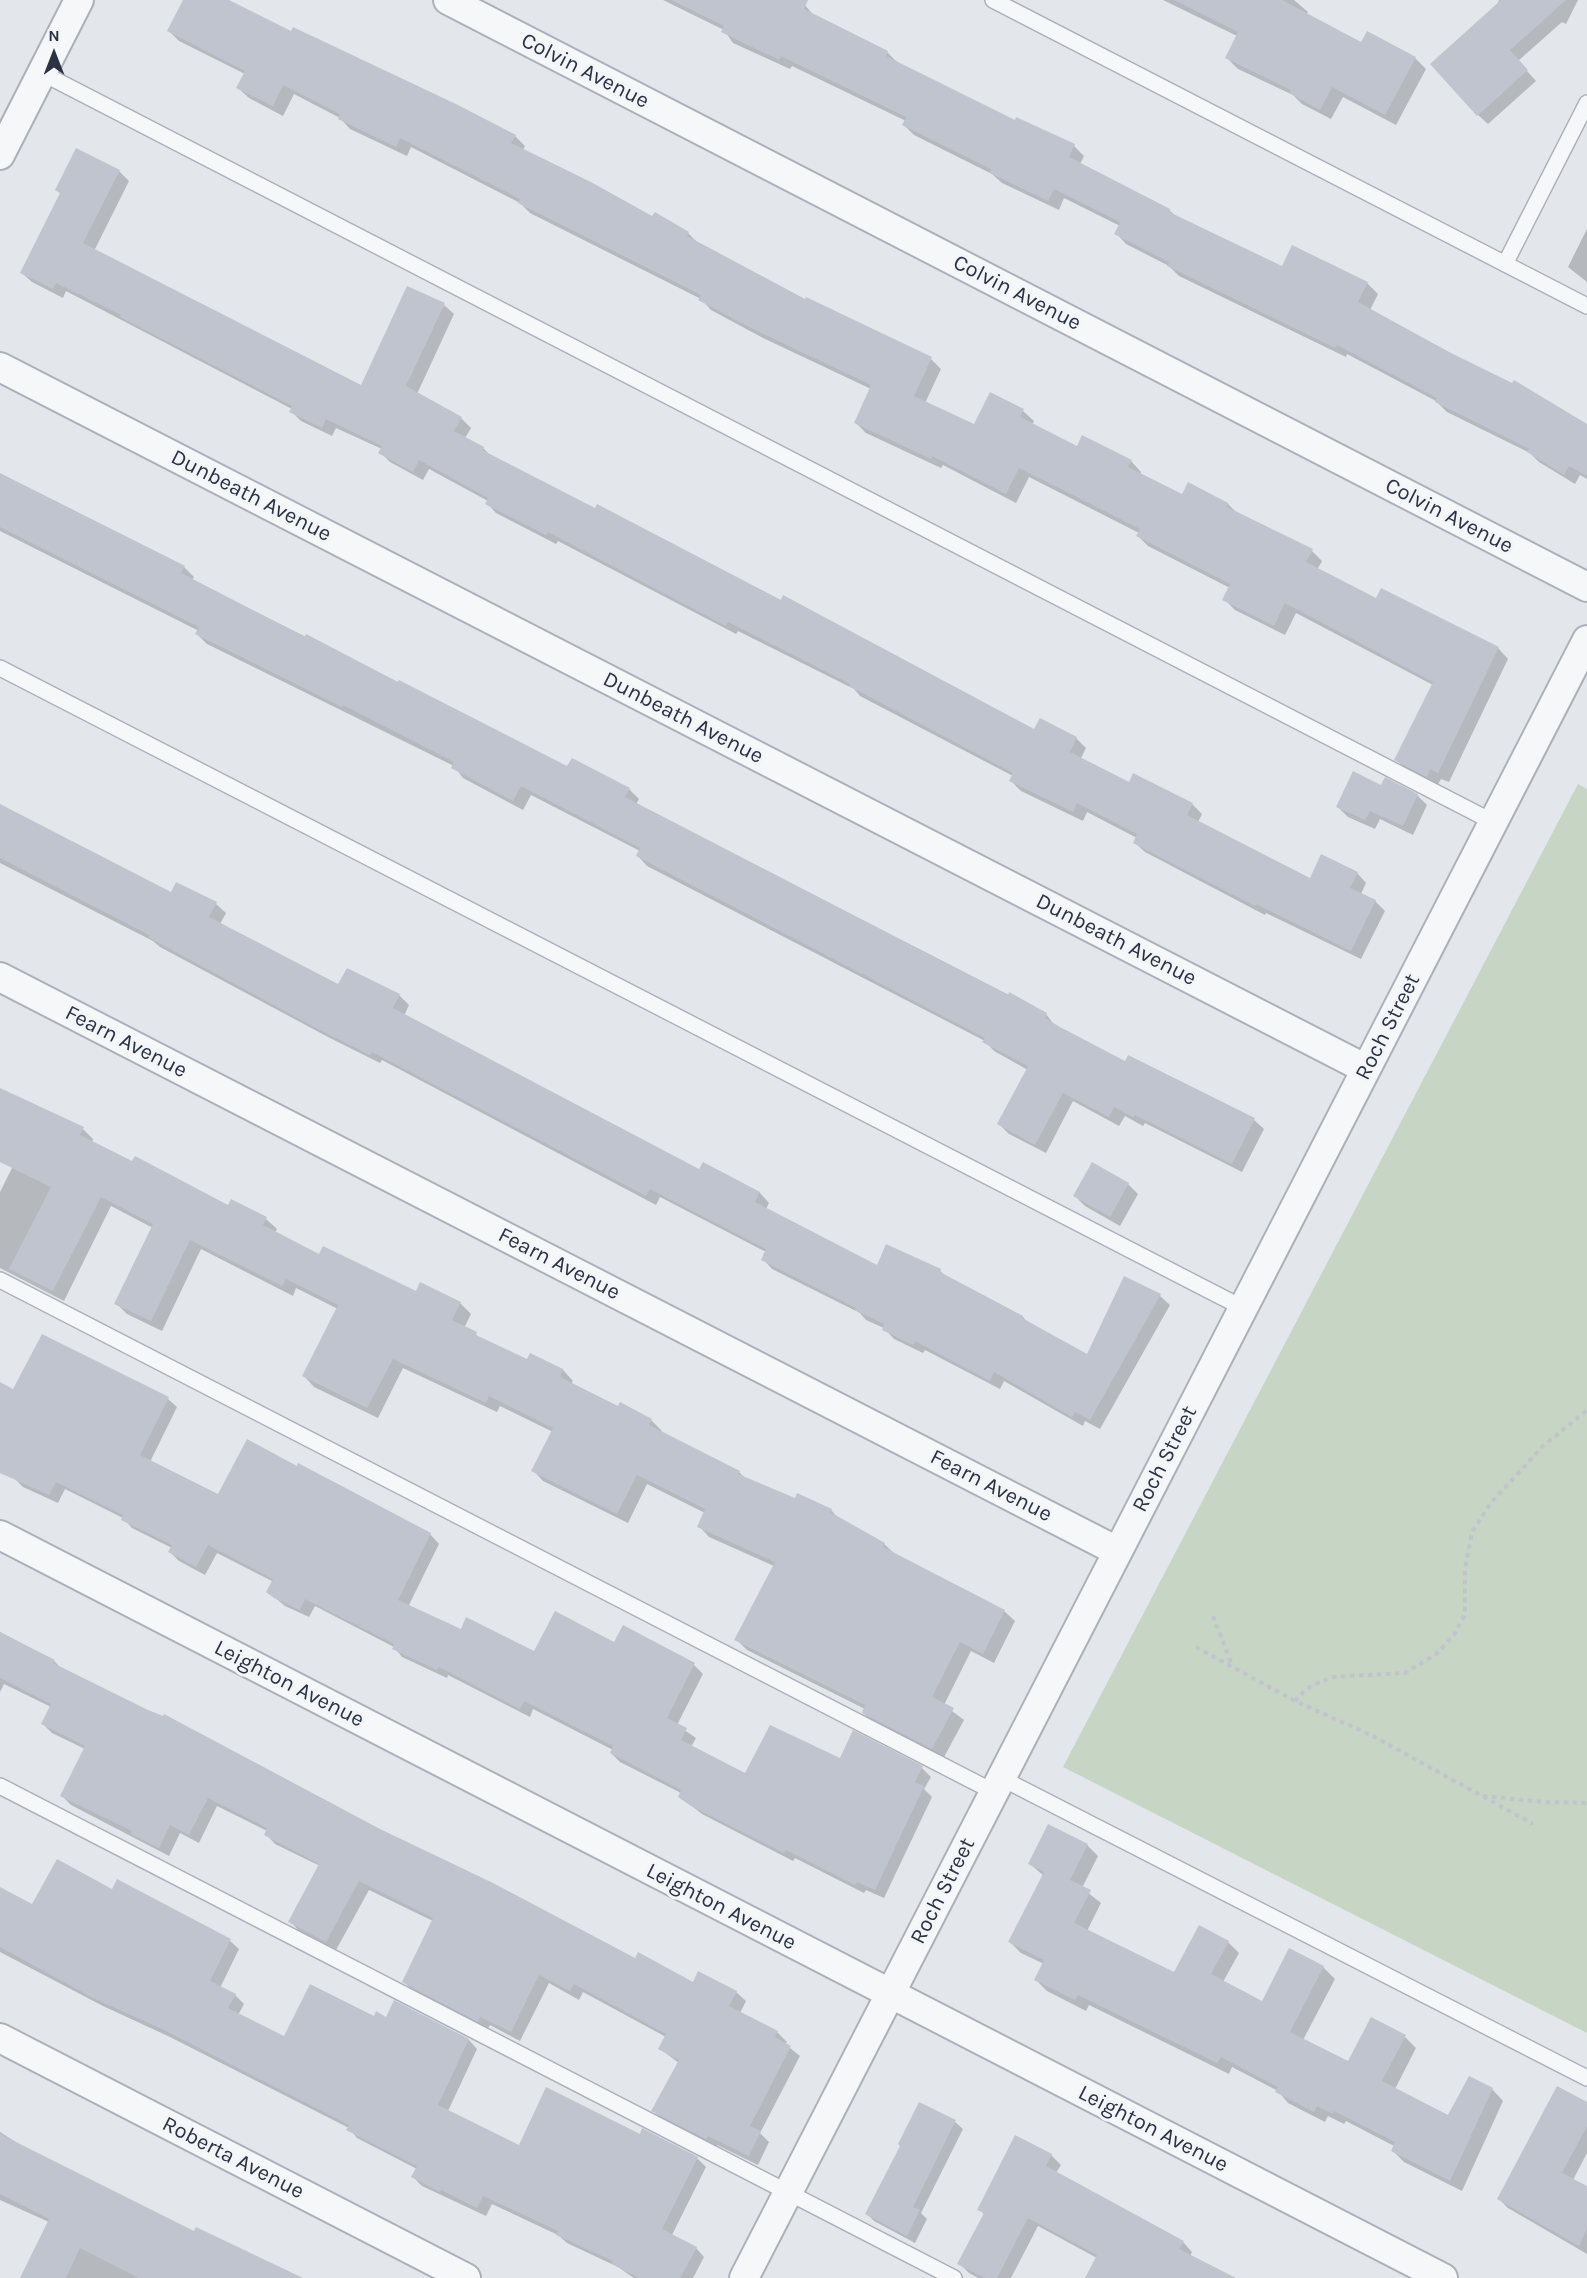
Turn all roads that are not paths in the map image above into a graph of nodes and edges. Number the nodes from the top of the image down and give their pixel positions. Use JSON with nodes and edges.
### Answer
{"nodes":[{"id":1,"x":79,"y":0,"type":"edge"},
{"id":2,"x":448,"y":0,"type":"edge"},
{"id":3,"x":993,"y":0,"type":"edge"},
{"id":4,"x":42,"y":74,"type":"junction"},
{"id":5,"x":1587,"y":103,"type":"edge"},
{"id":6,"x":0,"y":155,"type":"edge"},
{"id":7,"x":1505,"y":264,"type":"junction"},
{"id":8,"x":1587,"y":306,"type":"edge"},
{"id":9,"x":0,"y":367,"type":"edge"},
{"id":10,"x":1587,"y":586,"type":"edge"},
{"id":11,"x":1587,"y":640,"type":"edge"},
{"id":12,"x":0,"y":668,"type":"edge"},
{"id":13,"x":1493,"y":822,"type":"junction"},
{"id":14,"x":0,"y":977,"type":"edge"},
{"id":15,"x":1366,"y":1069,"type":"junction"},
{"id":16,"x":0,"y":1280,"type":"edge"},
{"id":17,"x":1243,"y":1308,"type":"junction"},
{"id":18,"x":0,"y":1535,"type":"edge"},
{"id":19,"x":1117,"y":1551,"type":"junction"},
{"id":20,"x":997,"y":1785,"type":"junction"},
{"id":21,"x":0,"y":1786,"type":"edge"},
{"id":22,"x":889,"y":1993,"type":"junction"},
{"id":23,"x":0,"y":2038,"type":"edge"},
{"id":24,"x":1587,"y":2078,"type":"edge"},
{"id":25,"x":788,"y":2193,"type":"junction"},
{"id":26,"x":466,"y":2278,"type":"edge"},
{"id":27,"x":744,"y":2278,"type":"edge"},
{"id":28,"x":954,"y":2278,"type":"edge"},
{"id":29,"x":1443,"y":2278,"type":"edge"}],
"edges":[{"from":1,"to":4,"type":"street"},
{"from":2,"to":10,"type":"street","name":"Colvin Avenue"},
{"from":3,"to":7,"type":"lane"},
{"from":4,"to":6,"type":"street"},
{"from":4,"to":13,"type":"lane"},
{"from":5,"to":7,"type":"lane"},
{"from":7,"to":8,"type":"lane"},
{"from":9,"to":15,"type":"street","name":"Dunbeath Avenue"},
{"from":11,"to":13,"type":"street","name":"Roch Street"},
{"from":12,"to":17,"type":"lane"},
{"from":13,"to":15,"type":"street","name":"Roch Street"},
{"from":14,"to":19,"type":"street","name":"Fearn Avenue"},
{"from":15,"to":17,"type":"street","name":"Roch Street"},
{"from":16,"to":20,"type":"lane"},
{"from":17,"to":19,"type":"street","name":"Roch Street"},
{"from":18,"to":22,"type":"street","name":"Leighton Avenue"},
{"from":19,"to":20,"type":"street","name":"Roch Street"},
{"from":20,"to":22,"type":"street","name":"Roch Street"},
{"from":20,"to":24,"type":"lane"},
{"from":21,"to":25,"type":"lane"},
{"from":22,"to":25,"type":"street","name":"Roch Street"},
{"from":22,"to":29,"type":"street","name":"Leighton Avenue"},
{"from":23,"to":26,"type":"street","name":"Roberta Avenue"},
{"from":25,"to":27,"type":"street","name":"Roch Street"},
{"from":25,"to":28,"type":"lane"}]}
